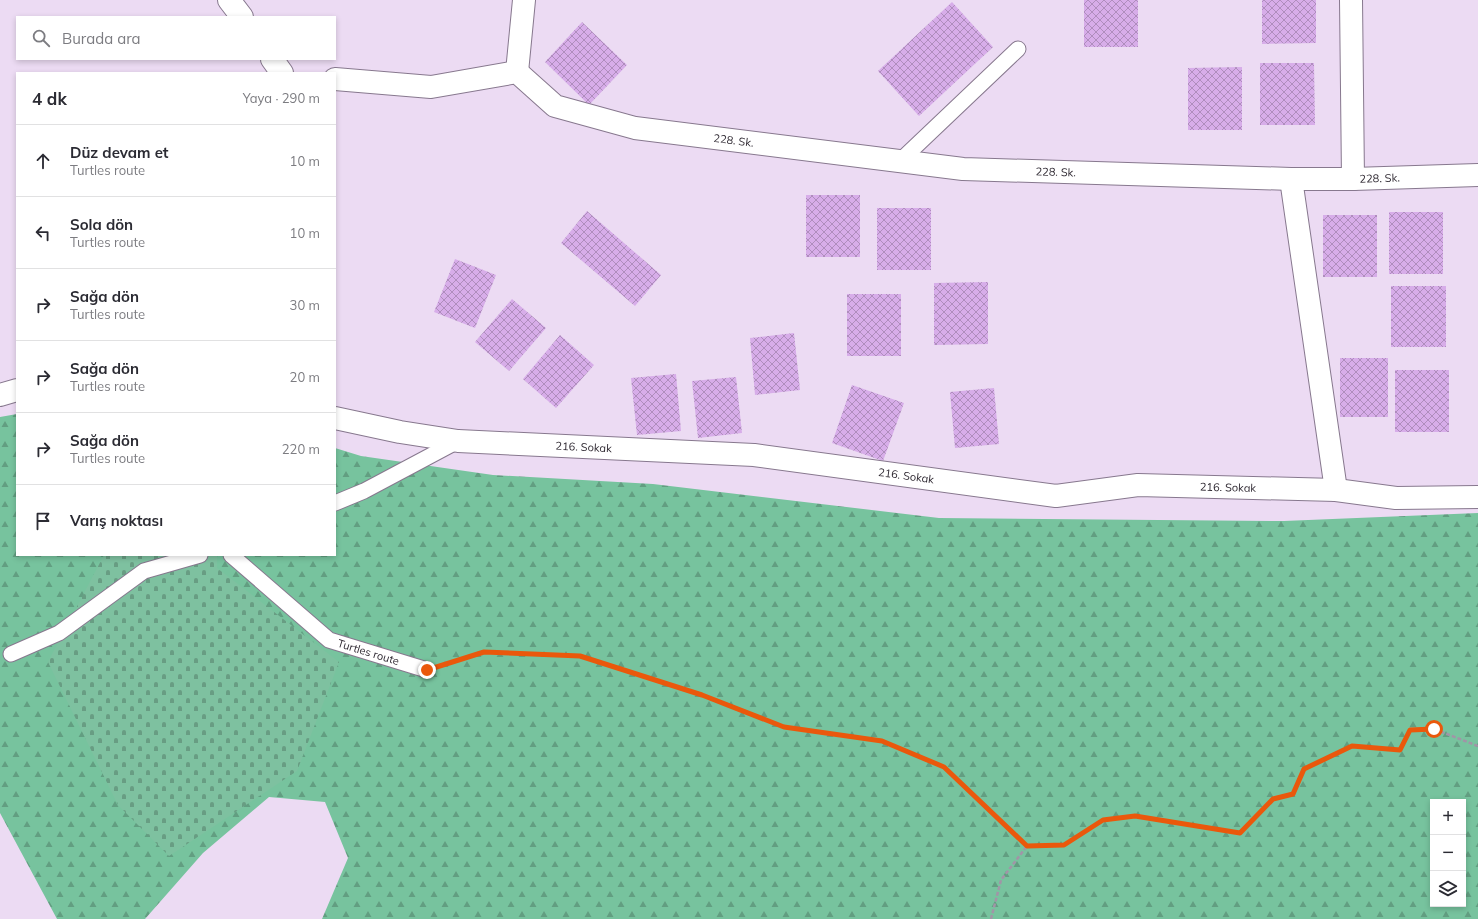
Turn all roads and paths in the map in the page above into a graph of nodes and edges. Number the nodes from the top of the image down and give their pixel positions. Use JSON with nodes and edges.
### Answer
{"nodes":[{"id":1,"x":229,"y":0,"type":"edge"},
{"id":2,"x":524,"y":0,"type":"edge"},
{"id":3,"x":1351,"y":0,"type":"edge"},
{"id":4,"x":241,"y":16,"type":"edge"},
{"id":5,"x":1018,"y":49,"type":"dead end"},
{"id":6,"x":273,"y":60,"type":"edge"},
{"id":7,"x":281,"y":72,"type":"edge"},
{"id":8,"x":517,"y":72,"type":"junction"},
{"id":9,"x":336,"y":79,"type":"edge"},
{"id":10,"x":899,"y":162,"type":"junction"},
{"id":11,"x":1478,"y":174,"type":"edge"},
{"id":12,"x":1353,"y":179,"type":"junction"},
{"id":13,"x":1291,"y":180,"type":"junction"},
{"id":14,"x":16,"y":390,"type":"edge"},
{"id":15,"x":0,"y":395,"type":"edge"},
{"id":16,"x":336,"y":418,"type":"edge"},
{"id":17,"x":458,"y":440,"type":"junction"},
{"id":18,"x":1336,"y":490,"type":"junction"},
{"id":19,"x":1478,"y":497,"type":"edge"},
{"id":20,"x":336,"y":502,"type":"edge"},
{"id":21,"x":196,"y":556,"type":"edge"},
{"id":22,"x":232,"y":556,"type":"edge"},
{"id":23,"x":11,"y":654,"type":"dead end"},
{"id":24,"x":427,"y":670,"type":"joint"},
{"id":25,"x":1478,"y":746,"type":"edge"},
{"id":26,"x":1027,"y":846,"type":"junction"},
{"id":27,"x":991,"y":919,"type":"edge"}],
"edges":[{"from":1,"to":4,"type":"street"},
{"from":2,"to":8,"type":"street"},
{"from":3,"to":12,"type":"street"},
{"from":5,"to":10,"type":"lane"},
{"from":6,"to":7,"type":"street"},
{"from":8,"to":9,"type":"street"},
{"from":8,"to":10,"type":"street","name":"228. Sk."},
{"from":10,"to":13,"type":"street","name":"228. Sk."},
{"from":11,"to":12,"type":"street","name":"228. Sk."},
{"from":12,"to":13,"type":"street","name":"228. Sk."},
{"from":13,"to":18,"type":"street"},
{"from":14,"to":15,"type":"street"},
{"from":16,"to":17,"type":"street","name":"216. Sokak"},
{"from":17,"to":18,"type":"street","name":"216. Sokak"},
{"from":17,"to":20,"type":"lane"},
{"from":18,"to":19,"type":"street","name":"216. Sokak"},
{"from":21,"to":23,"type":"lane"},
{"from":22,"to":24,"type":"lane","name":"Turtles route"},
{"from":24,"to":26,"type":"path"},
{"from":25,"to":26,"type":"path"},
{"from":26,"to":27,"type":"path"}]}
